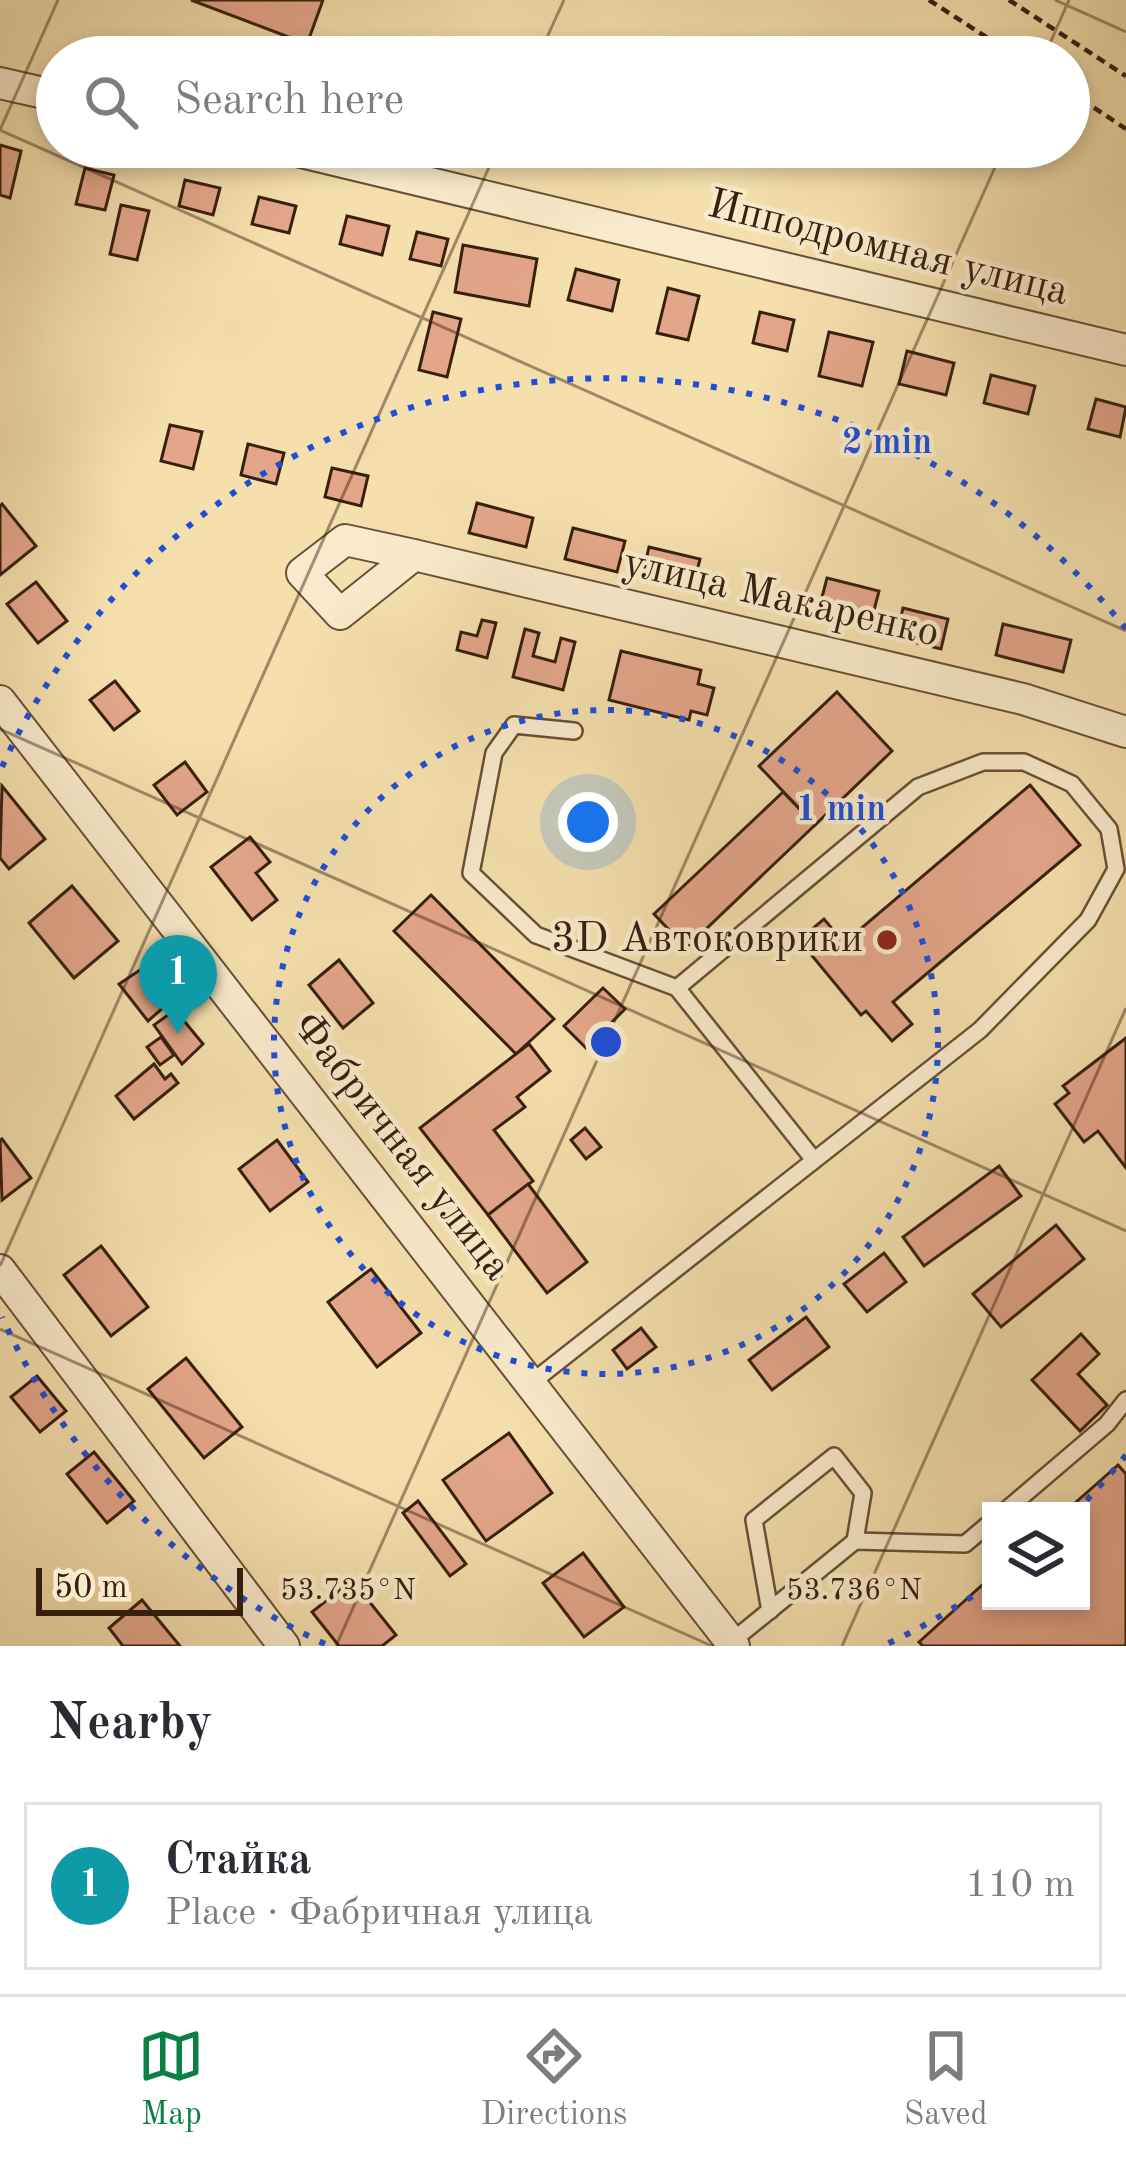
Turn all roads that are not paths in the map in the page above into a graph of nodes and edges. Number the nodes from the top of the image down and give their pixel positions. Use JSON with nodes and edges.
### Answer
{"nodes":[{"id":1,"x":0,"y":83,"type":"edge"},
{"id":2,"x":36,"y":91,"type":"edge"},
{"id":3,"x":368,"y":168,"type":"edge"},
{"id":4,"x":1126,"y":350,"type":"edge"},
{"id":5,"x":414,"y":556,"type":"dead end"},
{"id":6,"x":0,"y":701,"type":"edge"},
{"id":7,"x":574,"y":731,"type":"dead end"},
{"id":8,"x":1126,"y":732,"type":"edge"},
{"id":9,"x":677,"y":988,"type":"junction"},
{"id":10,"x":814,"y":1160,"type":"junction"},
{"id":11,"x":0,"y":1270,"type":"edge"},
{"id":12,"x":531,"y":1383,"type":"junction"},
{"id":13,"x":1126,"y":1400,"type":"edge"},
{"id":14,"x":1016,"y":1502,"type":"edge"},
{"id":15,"x":982,"y":1530,"type":"edge"},
{"id":16,"x":855,"y":1541,"type":"junction"},
{"id":17,"x":770,"y":1610,"type":"junction"},
{"id":18,"x":732,"y":1644,"type":"edge"},
{"id":19,"x":284,"y":1646,"type":"edge"}],
"edges":[{"from":1,"to":2,"type":"street"},
{"from":3,"to":4,"type":"street","name":"Ипподромная улица"},
{"from":5,"to":8,"type":"street","name":"улица Макаренко"},
{"from":6,"to":12,"type":"street","name":"Фабричная улица"},
{"from":7,"to":9,"type":"lane"},
{"from":9,"to":10,"type":"lane"},
{"from":9,"to":10,"type":"lane"},
{"from":10,"to":12,"type":"lane"},
{"from":11,"to":19,"type":"street"},
{"from":12,"to":18,"type":"street","name":"Фабричная улица"},
{"from":13,"to":14,"type":"lane"},
{"from":15,"to":16,"type":"lane"},
{"from":16,"to":17,"type":"lane"},
{"from":16,"to":17,"type":"lane"},
{"from":17,"to":18,"type":"lane"}]}
